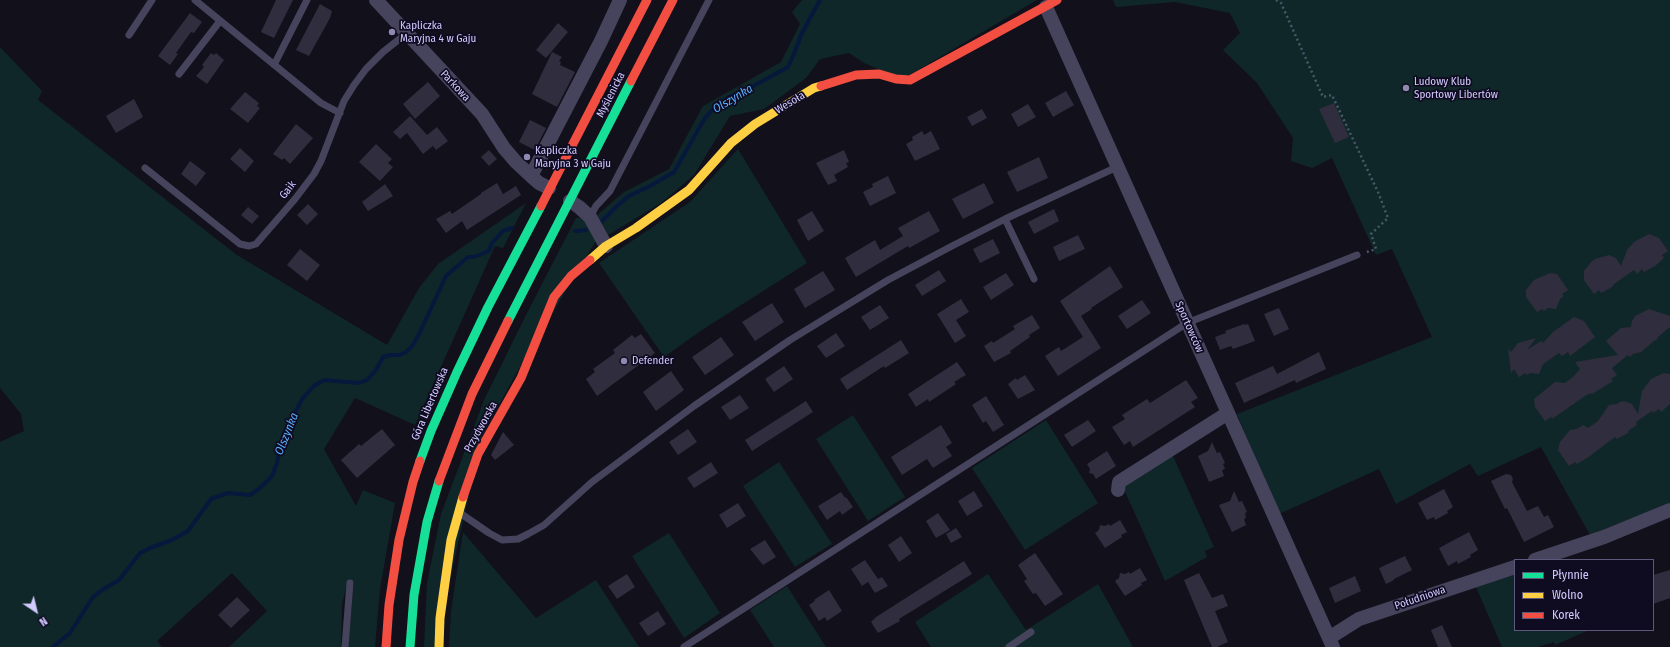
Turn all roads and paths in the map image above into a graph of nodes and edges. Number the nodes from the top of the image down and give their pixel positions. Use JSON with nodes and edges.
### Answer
{"nodes":[{"id":1,"x":152,"y":0,"type":"edge"},
{"id":2,"x":195,"y":0,"type":"edge"},
{"id":3,"x":308,"y":0,"type":"edge"},
{"id":4,"x":376,"y":0,"type":"edge"},
{"id":5,"x":620,"y":0,"type":"edge"},
{"id":6,"x":647,"y":0,"type":"edge"},
{"id":7,"x":673,"y":0,"type":"edge"},
{"id":8,"x":709,"y":0,"type":"edge"},
{"id":9,"x":1276,"y":0,"type":"edge"},
{"id":10,"x":1052,"y":4,"type":"edge"},
{"id":11,"x":220,"y":21,"type":"junction"},
{"id":12,"x":407,"y":34,"type":"junction"},
{"id":13,"x":129,"y":35,"type":"dead end"},
{"id":14,"x":274,"y":65,"type":"junction"},
{"id":15,"x":179,"y":74,"type":"dead end"},
{"id":16,"x":340,"y":113,"type":"junction"},
{"id":17,"x":1117,"y":167,"type":"junction"},
{"id":18,"x":145,"y":168,"type":"dead end"},
{"id":19,"x":531,"y":176,"type":"junction"},
{"id":20,"x":549,"y":188,"type":"junction"},
{"id":21,"x":570,"y":201,"type":"junction"},
{"id":22,"x":590,"y":217,"type":"junction"},
{"id":23,"x":1005,"y":219,"type":"junction"},
{"id":24,"x":606,"y":246,"type":"junction"},
{"id":25,"x":1357,"y":255,"type":"joint"},
{"id":26,"x":1034,"y":279,"type":"dead end"},
{"id":27,"x":1187,"y":323,"type":"junction"},
{"id":28,"x":1228,"y":413,"type":"junction"},
{"id":29,"x":1118,"y":490,"type":"dead end"},
{"id":30,"x":1670,"y":510,"type":"edge"},
{"id":31,"x":458,"y":513,"type":"junction"},
{"id":32,"x":1538,"y":559,"type":"edge"},
{"id":33,"x":1514,"y":567,"type":"edge"},
{"id":34,"x":350,"y":583,"type":"dead end"},
{"id":35,"x":1031,"y":632,"type":"dead end"},
{"id":36,"x":1331,"y":642,"type":"edge"},
{"id":37,"x":345,"y":647,"type":"edge"},
{"id":38,"x":386,"y":647,"type":"edge"},
{"id":39,"x":410,"y":647,"type":"edge"},
{"id":40,"x":439,"y":647,"type":"edge"},
{"id":41,"x":684,"y":647,"type":"edge"},
{"id":42,"x":1009,"y":647,"type":"edge"}],
"edges":[{"from":1,"to":13,"type":"lane"},
{"from":2,"to":11,"type":"lane"},
{"from":3,"to":14,"type":"lane"},
{"from":4,"to":12,"type":"street","name":"Parkowa"},
{"from":5,"to":19,"type":"street"},
{"from":6,"to":20,"type":"main road","name":"Myślenicka"},
{"from":7,"to":21,"type":"main road","name":"Myślenicka"},
{"from":8,"to":22,"type":"lane"},
{"from":9,"to":25,"type":"path"},
{"from":10,"to":17,"type":"street","name":"Sportowców"},
{"from":10,"to":24,"type":"main road","name":"Wesoła"},
{"from":11,"to":14,"type":"lane"},
{"from":11,"to":15,"type":"lane"},
{"from":12,"to":16,"type":"lane","name":"Gaik"},
{"from":12,"to":19,"type":"street","name":"Parkowa"},
{"from":14,"to":16,"type":"lane"},
{"from":16,"to":18,"type":"lane","name":"Gaik"},
{"from":17,"to":23,"type":"lane"},
{"from":17,"to":27,"type":"street","name":"Sportowców"},
{"from":19,"to":20,"type":"street","name":"Parkowa"},
{"from":20,"to":38,"type":"main road","name":"Góra Libertowska"},
{"from":21,"to":22,"type":"street"},
{"from":21,"to":39,"type":"main road"},
{"from":22,"to":24,"type":"street"},
{"from":23,"to":26,"type":"lane"},
{"from":23,"to":31,"type":"lane"},
{"from":24,"to":31,"type":"main road","name":"Przydworska"},
{"from":25,"to":27,"type":"lane"},
{"from":27,"to":28,"type":"street","name":"Sportowców"},
{"from":27,"to":41,"type":"lane"},
{"from":28,"to":29,"type":"street"},
{"from":28,"to":36,"type":"street","name":"Sportowców"},
{"from":30,"to":32,"type":"street"},
{"from":31,"to":40,"type":"main road","name":"Przydworska"},
{"from":33,"to":36,"type":"street","name":"Południowa"},
{"from":34,"to":37,"type":"lane"},
{"from":35,"to":42,"type":"lane"}]}
